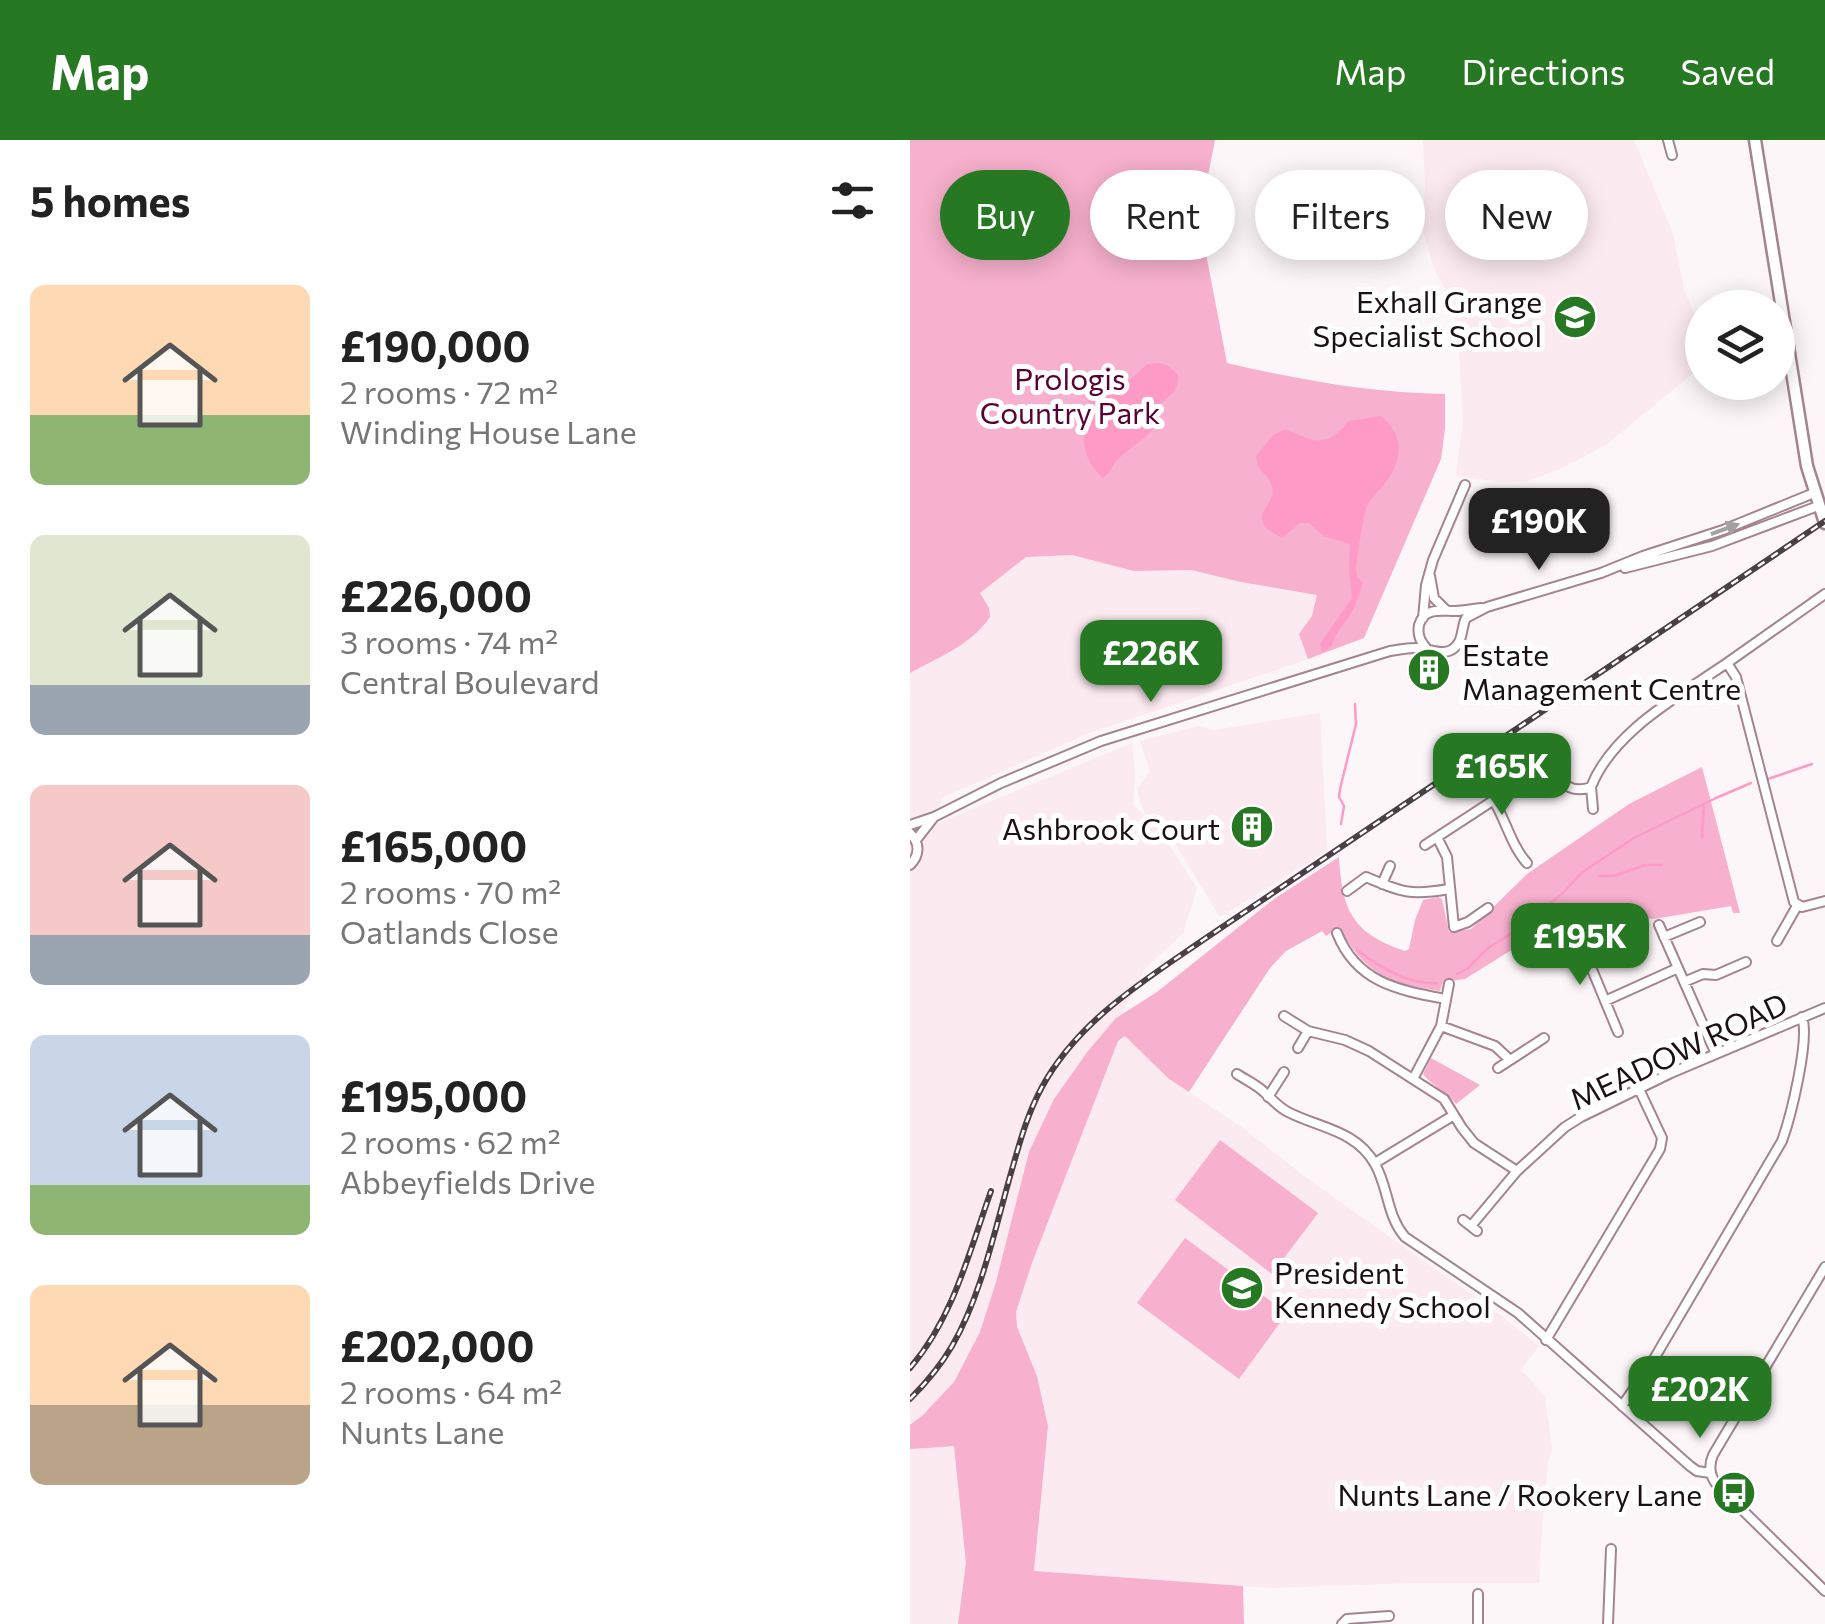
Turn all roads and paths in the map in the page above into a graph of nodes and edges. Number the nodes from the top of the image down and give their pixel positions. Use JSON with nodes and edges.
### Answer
{"nodes":[{"id":1,"x":1756,"y":140,"type":"edge"},
{"id":2,"x":1465,"y":485,"type":"dead end"},
{"id":3,"x":1820,"y":490,"type":"edge"},
{"id":4,"x":1445,"y":500,"type":"dead end"},
{"id":5,"x":1456,"y":504,"type":"junction"},
{"id":6,"x":1822,"y":505,"type":"edge"},
{"id":7,"x":1825,"y":523,"type":"edge"},
{"id":8,"x":1430,"y":571,"type":"junction"},
{"id":9,"x":1601,"y":573,"type":"junction"},
{"id":10,"x":1825,"y":594,"type":"edge"},
{"id":11,"x":1487,"y":607,"type":"junction"},
{"id":12,"x":1448,"y":611,"type":"junction"},
{"id":13,"x":1423,"y":618,"type":"junction"},
{"id":14,"x":1462,"y":628,"type":"junction"},
{"id":15,"x":1418,"y":631,"type":"junction"},
{"id":16,"x":1427,"y":648,"type":"junction"},
{"id":17,"x":1390,"y":651,"type":"junction"},
{"id":18,"x":1727,"y":662,"type":"junction"},
{"id":19,"x":1556,"y":757,"type":"dead end"},
{"id":20,"x":1546,"y":766,"type":"junction"},
{"id":21,"x":1591,"y":787,"type":"junction"},
{"id":22,"x":1494,"y":801,"type":"junction"},
{"id":23,"x":1593,"y":809,"type":"dead end"},
{"id":24,"x":934,"y":816,"type":"junction"},
{"id":25,"x":912,"y":833,"type":"edge"},
{"id":26,"x":1438,"y":839,"type":"junction"},
{"id":27,"x":1425,"y":845,"type":"dead end"},
{"id":28,"x":1519,"y":854,"type":"junction"},
{"id":29,"x":1509,"y":862,"type":"dead end"},
{"id":30,"x":1527,"y":863,"type":"dead end"},
{"id":31,"x":910,"y":866,"type":"edge"},
{"id":32,"x":1390,"y":866,"type":"dead end"},
{"id":33,"x":1382,"y":884,"type":"junction"},
{"id":34,"x":1449,"y":890,"type":"junction"},
{"id":35,"x":1347,"y":891,"type":"dead end"},
{"id":36,"x":1825,"y":901,"type":"edge"},
{"id":37,"x":1797,"y":906,"type":"junction"},
{"id":38,"x":1488,"y":908,"type":"dead end"},
{"id":39,"x":1700,"y":922,"type":"dead end"},
{"id":40,"x":1659,"y":925,"type":"dead end"},
{"id":41,"x":1454,"y":927,"type":"junction"},
{"id":42,"x":1576,"y":931,"type":"dead end"},
{"id":43,"x":1337,"y":932,"type":"dead end"},
{"id":44,"x":1664,"y":937,"type":"junction"},
{"id":45,"x":1456,"y":941,"type":"dead end"},
{"id":46,"x":1777,"y":941,"type":"dead end"},
{"id":47,"x":1342,"y":945,"type":"junction"},
{"id":48,"x":1330,"y":951,"type":"dead end"},
{"id":49,"x":1746,"y":962,"type":"dead end"},
{"id":50,"x":1678,"y":968,"type":"junction"},
{"id":51,"x":1684,"y":982,"type":"junction"},
{"id":52,"x":1449,"y":986,"type":"dead end"},
{"id":53,"x":1446,"y":999,"type":"junction"},
{"id":54,"x":1606,"y":1000,"type":"junction"},
{"id":55,"x":1825,"y":1008,"type":"edge"},
{"id":56,"x":1284,"y":1016,"type":"dead end"},
{"id":57,"x":1802,"y":1017,"type":"junction"},
{"id":58,"x":1441,"y":1026,"type":"junction"},
{"id":59,"x":1308,"y":1032,"type":"junction"},
{"id":60,"x":1618,"y":1032,"type":"dead end"},
{"id":61,"x":1544,"y":1038,"type":"dead end"},
{"id":62,"x":1298,"y":1048,"type":"dead end"},
{"id":63,"x":1716,"y":1054,"type":"junction"},
{"id":64,"x":1510,"y":1060,"type":"junction"},
{"id":65,"x":1498,"y":1068,"type":"dead end"},
{"id":66,"x":1284,"y":1072,"type":"dead end"},
{"id":67,"x":1237,"y":1074,"type":"dead end"},
{"id":68,"x":1412,"y":1079,"type":"junction"},
{"id":69,"x":1639,"y":1089,"type":"junction"},
{"id":70,"x":1268,"y":1097,"type":"junction"},
{"id":71,"x":1454,"y":1115,"type":"junction"},
{"id":72,"x":1374,"y":1162,"type":"junction"},
{"id":73,"x":1517,"y":1171,"type":"junction"},
{"id":74,"x":1463,"y":1220,"type":"dead end"},
{"id":75,"x":1825,"y":1267,"type":"edge"},
{"id":76,"x":1546,"y":1340,"type":"junction"},
{"id":77,"x":1622,"y":1406,"type":"junction"},
{"id":78,"x":1710,"y":1473,"type":"junction"},
{"id":79,"x":1611,"y":1549,"type":"dead end"},
{"id":80,"x":1825,"y":1590,"type":"edge"},
{"id":81,"x":1478,"y":1594,"type":"dead end"},
{"id":82,"x":1493,"y":1604,"type":"dead end"},
{"id":83,"x":1478,"y":1605,"type":"junction"},
{"id":84,"x":1389,"y":1616,"type":"dead end"},
{"id":85,"x":1342,"y":1624,"type":"edge"},
{"id":86,"x":1478,"y":1624,"type":"edge"},
{"id":87,"x":1608,"y":1624,"type":"edge"}],
"edges":[{"from":1,"to":3,"type":"street"},
{"from":2,"to":5,"type":"street"},
{"from":3,"to":6,"type":"street"},
{"from":9,"to":3,"type":"street","one_way":true},
{"from":4,"to":5,"type":"street"},
{"from":5,"to":8,"type":"street"},
{"from":6,"to":7,"type":"street"},
{"from":6,"to":9,"type":"street"},
{"from":8,"to":12,"type":"street"},
{"from":8,"to":13,"type":"street"},
{"from":9,"to":11,"type":"street"},
{"from":10,"to":18,"type":"street"},
{"from":11,"to":12,"type":"street"},
{"from":11,"to":14,"type":"street"},
{"from":12,"to":13,"type":"street"},
{"from":12,"to":14,"type":"street"},
{"from":13,"to":15,"type":"street"},
{"from":14,"to":16,"type":"street"},
{"from":15,"to":16,"type":"street"},
{"from":15,"to":17,"type":"street"},
{"from":16,"to":17,"type":"street"},
{"from":17,"to":24,"type":"street"},
{"from":18,"to":21,"type":"street"},
{"from":18,"to":37,"type":"street"},
{"from":19,"to":20,"type":"street"},
{"from":20,"to":21,"type":"street"},
{"from":20,"to":22,"type":"street"},
{"from":21,"to":23,"type":"street"},
{"from":22,"to":26,"type":"street"},
{"from":22,"to":28,"type":"street"},
{"from":24,"to":25,"type":"street"},
{"from":24,"to":25,"type":"street"},
{"from":25,"to":31,"type":"street"},
{"from":26,"to":27,"type":"street"},
{"from":26,"to":34,"type":"street"},
{"from":28,"to":29,"type":"street"},
{"from":28,"to":30,"type":"street"},
{"from":32,"to":33,"type":"street"},
{"from":33,"to":34,"type":"street"},
{"from":33,"to":35,"type":"street"},
{"from":34,"to":41,"type":"street"},
{"from":36,"to":37,"type":"street"},
{"from":37,"to":46,"type":"street"},
{"from":38,"to":41,"type":"street"},
{"from":39,"to":44,"type":"street"},
{"from":40,"to":44,"type":"street"},
{"from":41,"to":45,"type":"street"},
{"from":42,"to":54,"type":"street"},
{"from":43,"to":47,"type":"street"},
{"from":44,"to":50,"type":"street"},
{"from":47,"to":48,"type":"street"},
{"from":47,"to":53,"type":"street"},
{"from":49,"to":51,"type":"street"},
{"from":50,"to":51,"type":"street"},
{"from":50,"to":54,"type":"street"},
{"from":51,"to":63,"type":"street"},
{"from":52,"to":53,"type":"street"},
{"from":53,"to":58,"type":"street"},
{"from":54,"to":60,"type":"street"},
{"from":55,"to":57,"type":"street","name":"MEADOW ROAD"},
{"from":56,"to":59,"type":"street"},
{"from":57,"to":63,"type":"street","name":"MEADOW ROAD"},
{"from":57,"to":77,"type":"street"},
{"from":58,"to":64,"type":"street"},
{"from":58,"to":68,"type":"street"},
{"from":59,"to":62,"type":"street"},
{"from":59,"to":68,"type":"street"},
{"from":61,"to":64,"type":"street"},
{"from":63,"to":69,"type":"street","name":"MEADOW ROAD"},
{"from":64,"to":65,"type":"street"},
{"from":66,"to":70,"type":"street"},
{"from":67,"to":70,"type":"street"},
{"from":68,"to":71,"type":"street"},
{"from":69,"to":73,"type":"street","name":"MEADOW ROAD"},
{"from":69,"to":76,"type":"street"},
{"from":70,"to":72,"type":"street"},
{"from":71,"to":72,"type":"street"},
{"from":71,"to":73,"type":"street"},
{"from":72,"to":76,"type":"street"},
{"from":73,"to":74,"type":"street","name":"MEADOW ROAD"},
{"from":75,"to":78,"type":"street"},
{"from":76,"to":77,"type":"street"},
{"from":77,"to":78,"type":"street"},
{"from":78,"to":80,"type":"street"},
{"from":79,"to":87,"type":"street"},
{"from":81,"to":83,"type":"street"},
{"from":82,"to":83,"type":"street"},
{"from":83,"to":86,"type":"street"},
{"from":84,"to":85,"type":"street"}]}
